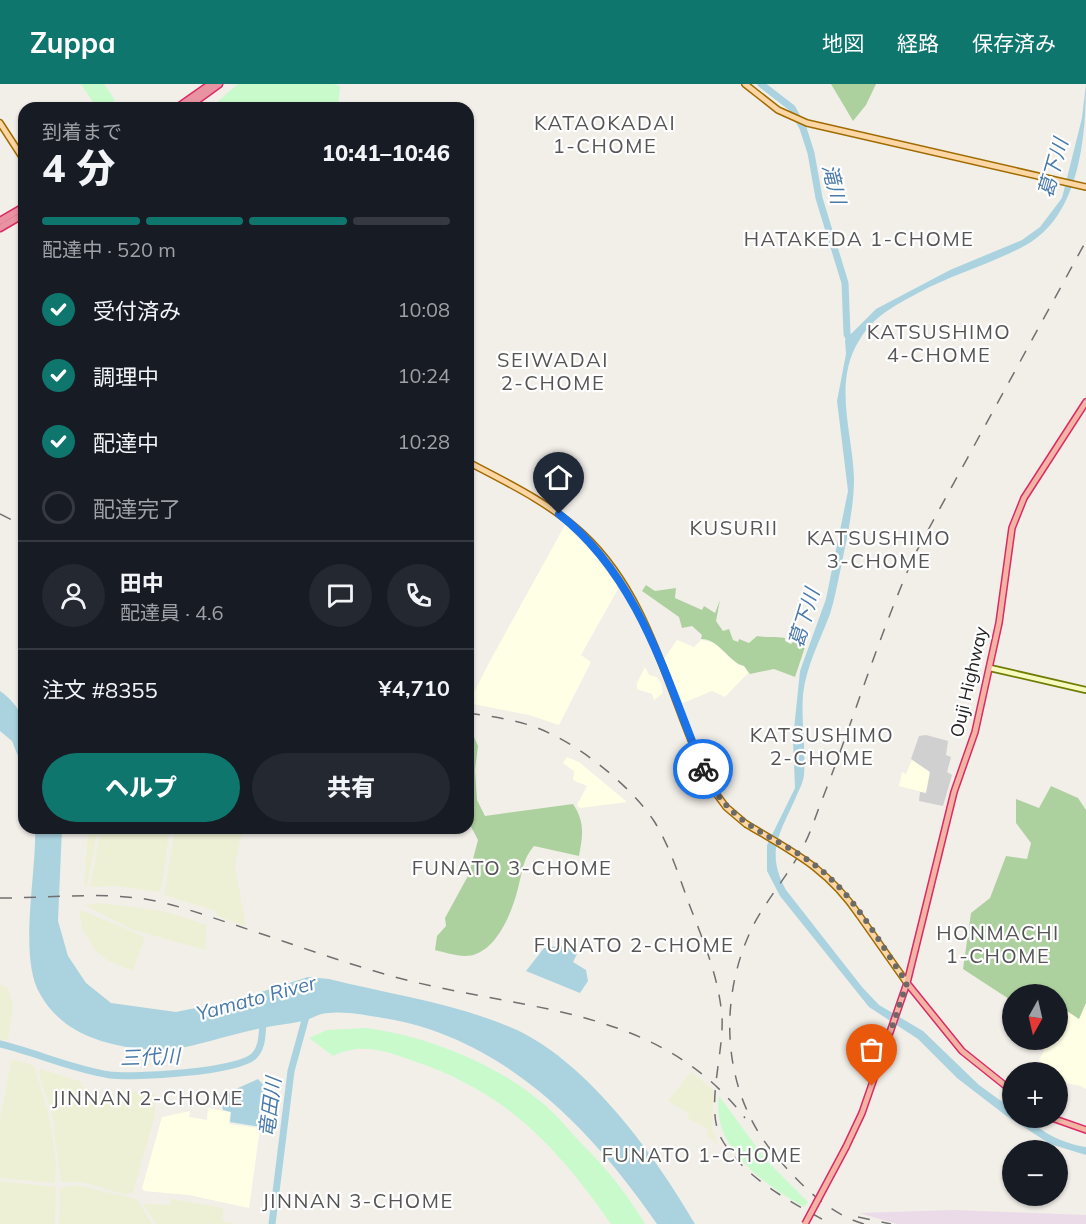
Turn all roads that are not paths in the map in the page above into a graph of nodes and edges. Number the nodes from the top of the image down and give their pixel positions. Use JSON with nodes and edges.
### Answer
{"nodes":[{"id":1,"x":211,"y":84,"type":"edge"},
{"id":2,"x":219,"y":84,"type":"edge"},
{"id":3,"x":745,"y":84,"type":"edge"},
{"id":4,"x":186,"y":102,"type":"edge"},
{"id":5,"x":194,"y":102,"type":"edge"},
{"id":6,"x":0,"y":123,"type":"edge"},
{"id":7,"x":18,"y":151,"type":"edge"},
{"id":8,"x":1083,"y":186,"type":"edge"},
{"id":9,"x":18,"y":210,"type":"edge"},
{"id":10,"x":18,"y":218,"type":"edge"},
{"id":11,"x":0,"y":221,"type":"edge"},
{"id":12,"x":0,"y":228,"type":"edge"},
{"id":13,"x":1086,"y":402,"type":"edge"},
{"id":14,"x":474,"y":465,"type":"edge"},
{"id":15,"x":990,"y":668,"type":"junction"},
{"id":16,"x":1086,"y":690,"type":"edge"},
{"id":17,"x":907,"y":983,"type":"junction"},
{"id":18,"x":1002,"y":1083,"type":"edge"},
{"id":19,"x":1068,"y":1124,"type":"edge"},
{"id":20,"x":1086,"y":1130,"type":"edge"},
{"id":21,"x":805,"y":1224,"type":"edge"}],
"edges":[{"from":1,"to":4,"type":"highway"},
{"from":2,"to":5,"type":"highway"},
{"from":3,"to":8,"type":"main road"},
{"from":6,"to":7,"type":"main road"},
{"from":9,"to":11,"type":"highway"},
{"from":10,"to":12,"type":"highway"},
{"from":13,"to":15,"type":"highway","name":"Ouji Highway"},
{"from":14,"to":17,"type":"main road","bridge":true},
{"from":15,"to":16,"type":"main road"},
{"from":15,"to":17,"type":"highway","name":"Ouji Highway"},
{"from":17,"to":18,"type":"highway"},
{"from":17,"to":21,"type":"highway","name":"Ouji Highway","bridge":true},
{"from":19,"to":20,"type":"highway"}]}
